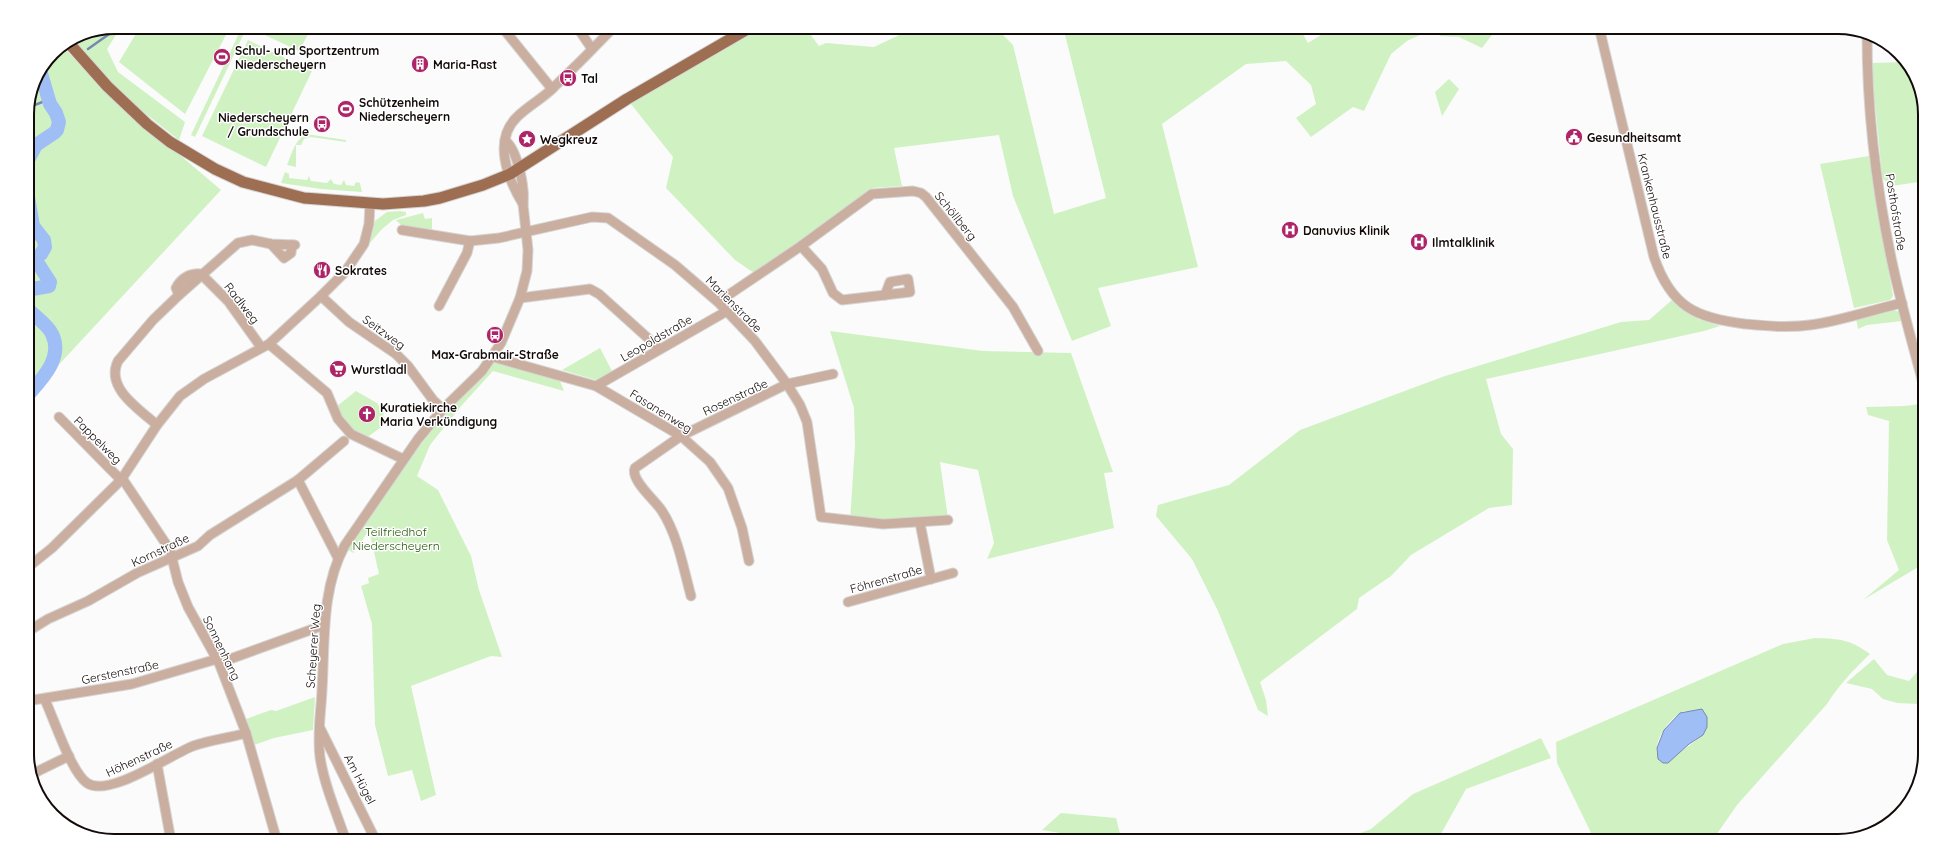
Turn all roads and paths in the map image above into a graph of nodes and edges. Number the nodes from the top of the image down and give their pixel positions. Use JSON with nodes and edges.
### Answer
{"nodes":[{"id":1,"x":508,"y":34,"type":"edge"},
{"id":2,"x":582,"y":34,"type":"edge"},
{"id":3,"x":607,"y":34,"type":"edge"},
{"id":4,"x":739,"y":34,"type":"edge"},
{"id":5,"x":1601,"y":34,"type":"edge"},
{"id":6,"x":1867,"y":39,"type":"edge"},
{"id":7,"x":72,"y":46,"type":"edge"},
{"id":8,"x":592,"y":49,"type":"junction"},
{"id":9,"x":552,"y":89,"type":"junction"},
{"id":10,"x":514,"y":172,"type":"junction"},
{"id":11,"x":370,"y":203,"type":"junction"},
{"id":12,"x":402,"y":230,"type":"dead end"},
{"id":13,"x":527,"y":232,"type":"junction"},
{"id":14,"x":470,"y":242,"type":"junction"},
{"id":15,"x":271,"y":244,"type":"junction"},
{"id":16,"x":801,"y":246,"type":"junction"},
{"id":17,"x":202,"y":275,"type":"junction"},
{"id":18,"x":885,"y":295,"type":"dead end"},
{"id":19,"x":321,"y":296,"type":"junction"},
{"id":20,"x":520,"y":298,"type":"junction"},
{"id":21,"x":718,"y":302,"type":"junction"},
{"id":22,"x":1902,"y":303,"type":"junction"},
{"id":23,"x":439,"y":306,"type":"dead end"},
{"id":24,"x":727,"y":311,"type":"junction"},
{"id":25,"x":265,"y":346,"type":"junction"},
{"id":26,"x":660,"y":350,"type":"junction"},
{"id":27,"x":1038,"y":351,"type":"dead end"},
{"id":28,"x":493,"y":356,"type":"junction"},
{"id":29,"x":1918,"y":364,"type":"edge"},
{"id":30,"x":833,"y":374,"type":"dead end"},
{"id":31,"x":787,"y":384,"type":"junction"},
{"id":32,"x":596,"y":386,"type":"junction"},
{"id":33,"x":443,"y":409,"type":"junction"},
{"id":34,"x":59,"y":417,"type":"dead end"},
{"id":35,"x":157,"y":425,"type":"junction"},
{"id":36,"x":681,"y":436,"type":"junction"},
{"id":37,"x":344,"y":441,"type":"dead end"},
{"id":38,"x":403,"y":460,"type":"junction"},
{"id":39,"x":122,"y":479,"type":"junction"},
{"id":40,"x":298,"y":480,"type":"junction"},
{"id":41,"x":948,"y":520,"type":"dead end"},
{"id":42,"x":920,"y":523,"type":"junction"},
{"id":43,"x":173,"y":556,"type":"junction"},
{"id":44,"x":338,"y":558,"type":"junction"},
{"id":45,"x":749,"y":561,"type":"dead end"},
{"id":46,"x":34,"y":562,"type":"edge"},
{"id":47,"x":953,"y":573,"type":"dead end"},
{"id":48,"x":931,"y":579,"type":"junction"},
{"id":49,"x":691,"y":596,"type":"dead end"},
{"id":50,"x":848,"y":602,"type":"dead end"},
{"id":51,"x":324,"y":625,"type":"junction"},
{"id":52,"x":34,"y":628,"type":"edge"},
{"id":53,"x":218,"y":661,"type":"junction"},
{"id":54,"x":45,"y":700,"type":"junction"},
{"id":55,"x":34,"y":701,"type":"edge"},
{"id":56,"x":320,"y":728,"type":"junction"},
{"id":57,"x":246,"y":733,"type":"junction"},
{"id":58,"x":69,"y":756,"type":"junction"},
{"id":59,"x":157,"y":764,"type":"junction"},
{"id":60,"x":36,"y":772,"type":"edge"},
{"id":61,"x":169,"y":834,"type":"edge"},
{"id":62,"x":275,"y":834,"type":"edge"},
{"id":63,"x":344,"y":834,"type":"edge"},
{"id":64,"x":373,"y":834,"type":"edge"}],
"edges":[{"from":1,"to":9,"type":"street"},
{"from":2,"to":8,"type":"street"},
{"from":3,"to":8,"type":"street"},
{"from":4,"to":10,"type":"main road"},
{"from":5,"to":22,"type":"street","name":"Krankenhausstraße"},
{"from":6,"to":22,"type":"street","name":"Posthofstraße"},
{"from":7,"to":11,"type":"main road"},
{"from":8,"to":9,"type":"street"},
{"from":9,"to":10,"type":"street"},
{"from":10,"to":11,"type":"main road"},
{"from":10,"to":13,"type":"street"},
{"from":11,"to":19,"type":"street"},
{"from":12,"to":14,"type":"street","name":"Marienstraße"},
{"from":13,"to":14,"type":"street","name":"Marienstraße"},
{"from":13,"to":20,"type":"street"},
{"from":13,"to":21,"type":"street","name":"Marienstraße"},
{"from":14,"to":23,"type":"street"},
{"from":15,"to":15,"type":"street"},
{"from":15,"to":17,"type":"street"},
{"from":16,"to":18,"type":"street"},
{"from":16,"to":21,"type":"street","name":"Schöllberg"},
{"from":16,"to":27,"type":"street","name":"Schöllberg"},
{"from":17,"to":25,"type":"street","name":"Radlweg"},
{"from":17,"to":35,"type":"street"},
{"from":19,"to":25,"type":"street"},
{"from":19,"to":33,"type":"street","name":"Seitzweg"},
{"from":20,"to":26,"type":"street"},
{"from":20,"to":28,"type":"street"},
{"from":21,"to":24,"type":"street","name":"Marienstraße"},
{"from":22,"to":29,"type":"street","name":"Posthofstraße"},
{"from":24,"to":26,"type":"street","name":"Leopoldstraße"},
{"from":24,"to":31,"type":"street","name":"Marienstraße"},
{"from":25,"to":35,"type":"street"},
{"from":25,"to":38,"type":"street"},
{"from":26,"to":32,"type":"street","name":"Leopoldstraße"},
{"from":28,"to":32,"type":"street","name":"Fasanenweg"},
{"from":28,"to":33,"type":"street"},
{"from":30,"to":31,"type":"street","name":"Rosenstraße"},
{"from":31,"to":36,"type":"street","name":"Rosenstraße"},
{"from":31,"to":42,"type":"street","name":"Marienstraße"},
{"from":32,"to":36,"type":"street","name":"Fasanenweg"},
{"from":33,"to":38,"type":"street"},
{"from":34,"to":39,"type":"street","name":"Pappelweg"},
{"from":35,"to":39,"type":"street"},
{"from":36,"to":45,"type":"street","name":"Fasanenweg"},
{"from":36,"to":49,"type":"street","name":"Rosenstraße"},
{"from":37,"to":40,"type":"street","name":"Kornstraße"},
{"from":38,"to":44,"type":"street","name":"Scheyerer Weg"},
{"from":39,"to":43,"type":"street","name":"Sonnenhang"},
{"from":39,"to":46,"type":"street"},
{"from":40,"to":43,"type":"street","name":"Kornstraße"},
{"from":40,"to":44,"type":"street"},
{"from":41,"to":42,"type":"street"},
{"from":42,"to":48,"type":"street","name":"Föhrenstraße"},
{"from":43,"to":52,"type":"street","name":"Kornstraße"},
{"from":43,"to":53,"type":"street","name":"Sonnenhang"},
{"from":44,"to":51,"type":"street","name":"Scheyerer Weg"},
{"from":47,"to":48,"type":"street","name":"Föhrenstraße"},
{"from":48,"to":50,"type":"street","name":"Föhrenstraße"},
{"from":51,"to":53,"type":"street","name":"Gerstenstraße"},
{"from":51,"to":56,"type":"street","name":"Scheyerer Weg"},
{"from":53,"to":54,"type":"street","name":"Gerstenstraße"},
{"from":53,"to":57,"type":"street","name":"Sonnenhang"},
{"from":54,"to":55,"type":"street","name":"Gerstenstraße"},
{"from":54,"to":58,"type":"street","name":"Höhenstraße"},
{"from":56,"to":63,"type":"street","name":"Scheyerer Weg"},
{"from":56,"to":64,"type":"street","name":"Am Hügel"},
{"from":57,"to":59,"type":"street","name":"Höhenstraße"},
{"from":57,"to":62,"type":"street","name":"Sonnenhang"},
{"from":58,"to":59,"type":"street","name":"Höhenstraße"},
{"from":58,"to":60,"type":"street"},
{"from":59,"to":61,"type":"street"}]}
